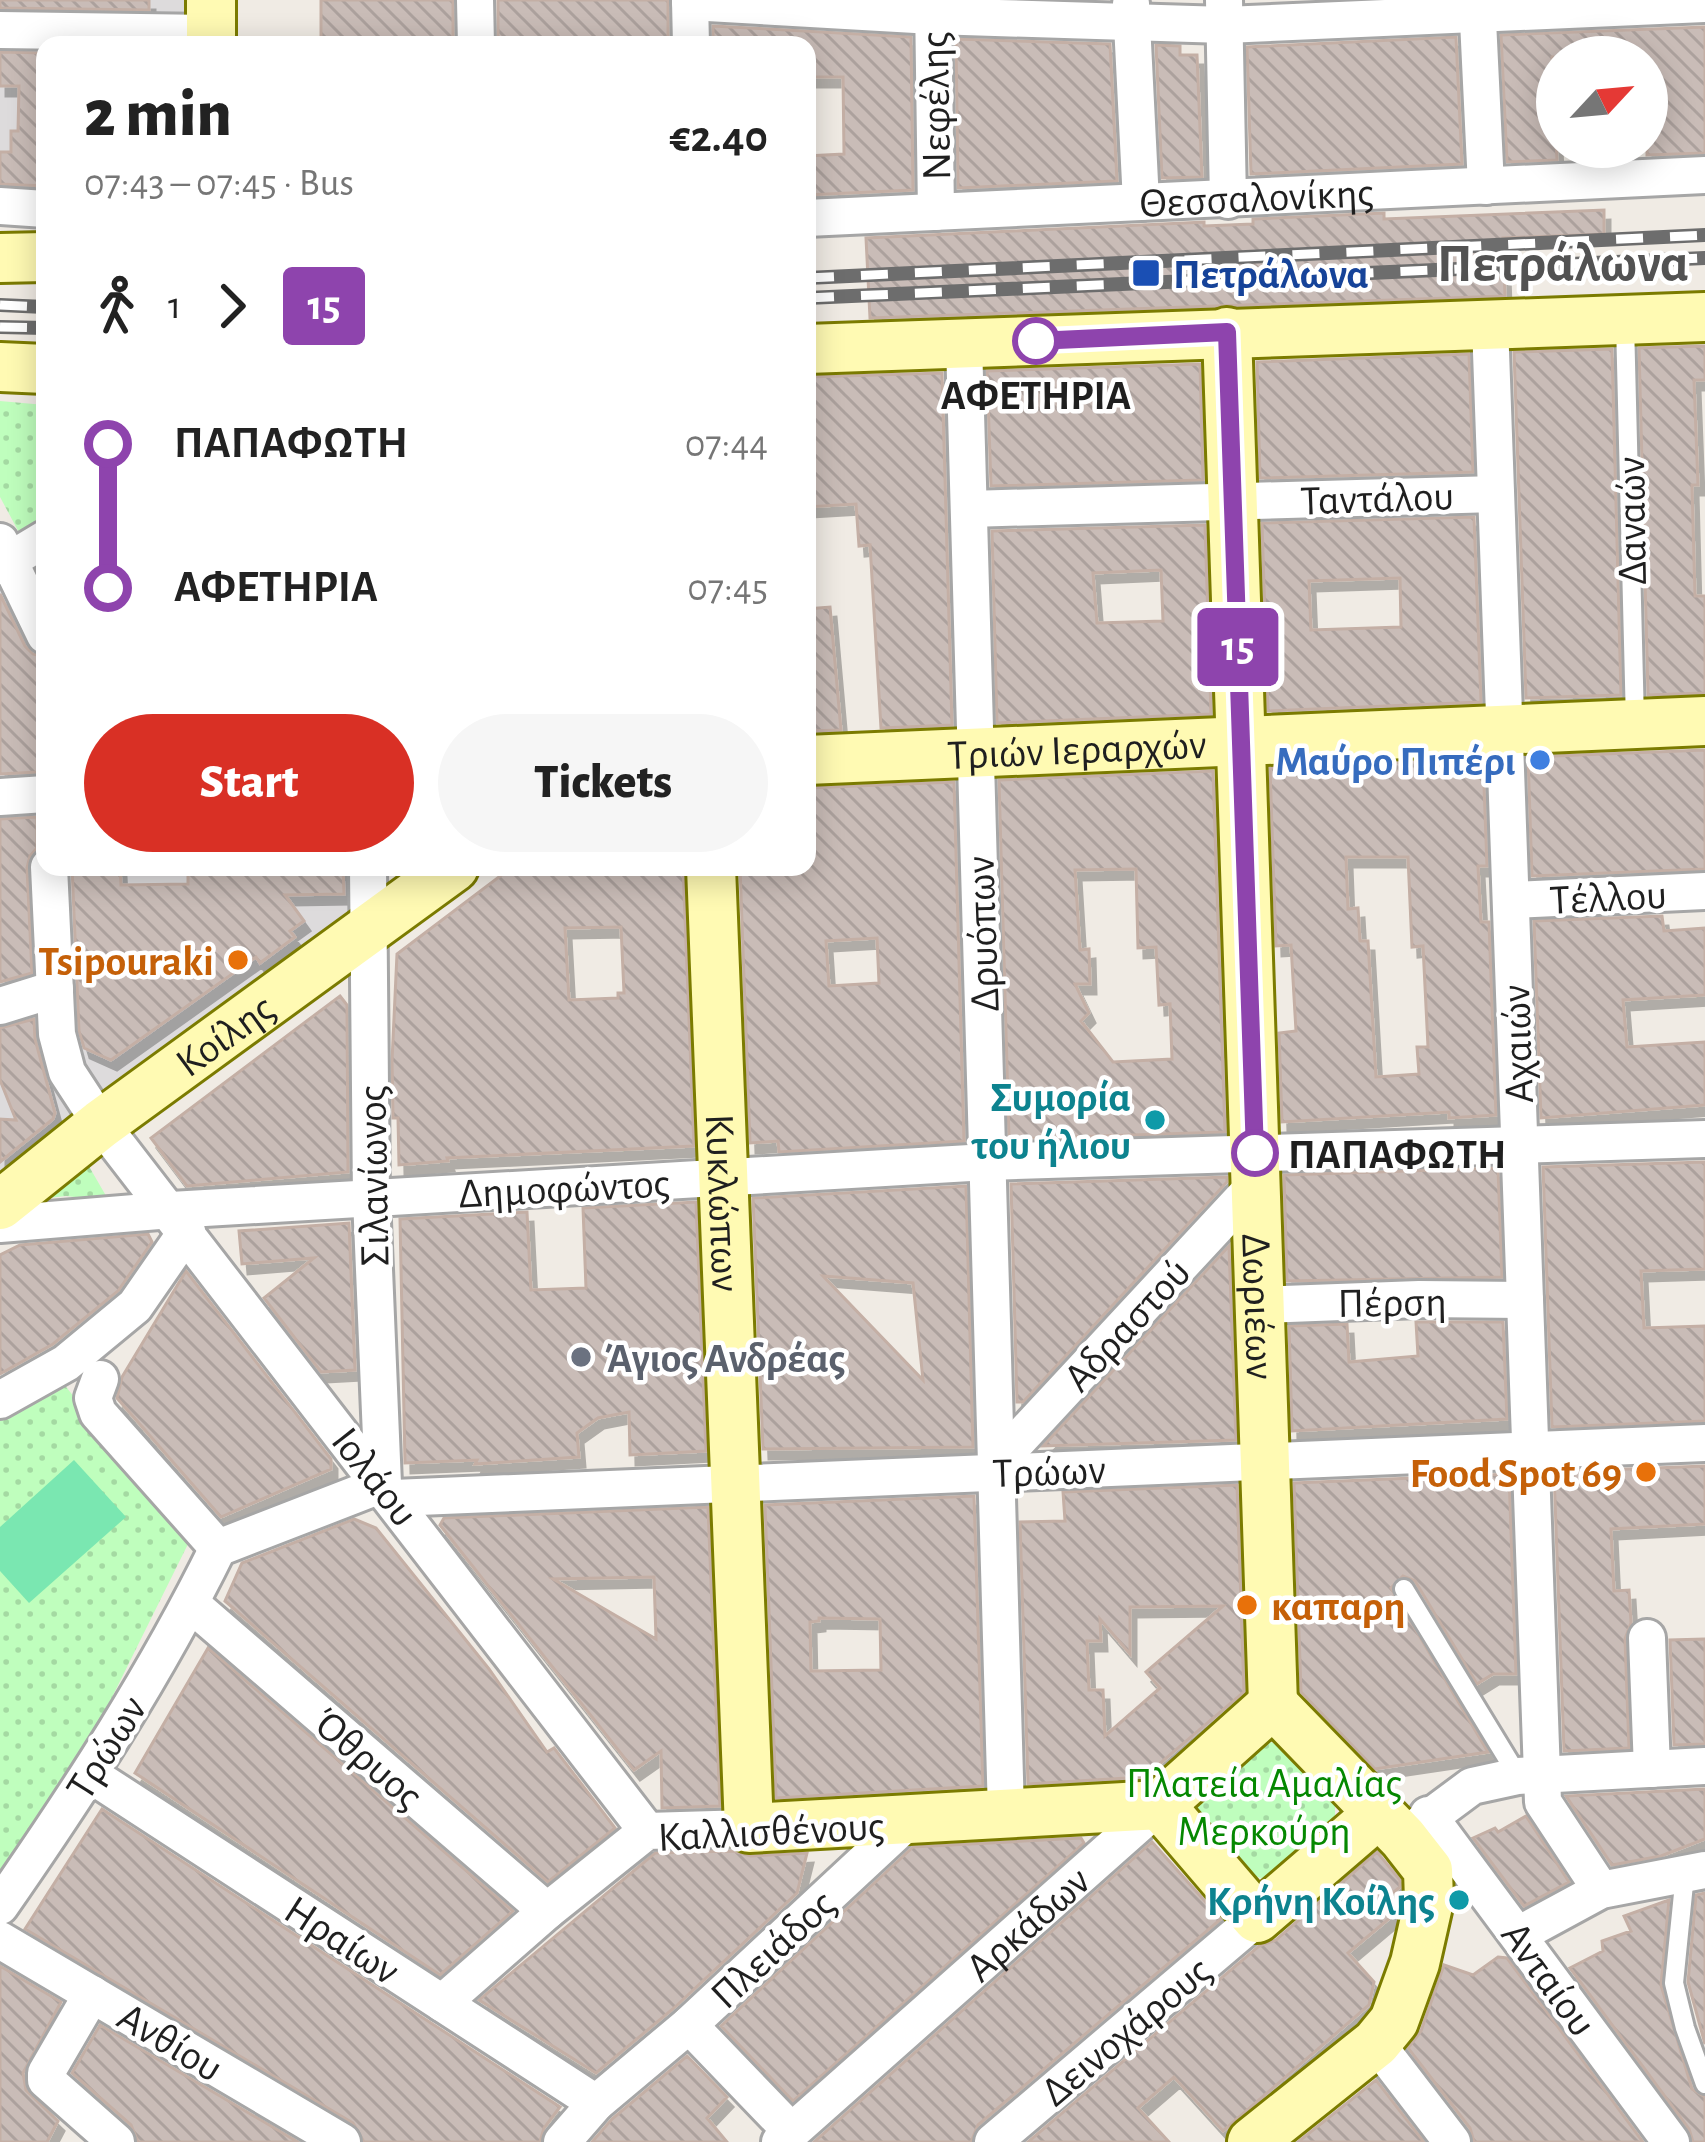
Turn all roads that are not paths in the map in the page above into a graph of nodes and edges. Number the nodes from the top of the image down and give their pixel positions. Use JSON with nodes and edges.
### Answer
{"nodes":[{"id":1,"x":476,"y":0,"type":"edge"},
{"id":2,"x":690,"y":1,"type":"edge"},
{"id":3,"x":1705,"y":4,"type":"edge"},
{"id":4,"x":1477,"y":7,"type":"edge"},
{"id":5,"x":933,"y":8,"type":"edge"},
{"id":6,"x":1131,"y":12,"type":"edge"},
{"id":7,"x":1224,"y":13,"type":"edge"},
{"id":8,"x":211,"y":26,"type":"edge"},
{"id":9,"x":0,"y":30,"type":"edge"},
{"id":10,"x":476,"y":36,"type":"edge"},
{"id":11,"x":691,"y":36,"type":"edge"},
{"id":12,"x":1705,"y":175,"type":"edge"},
{"id":13,"x":1486,"y":186,"type":"junction"},
{"id":14,"x":1228,"y":200,"type":"junction"},
{"id":15,"x":1141,"y":202,"type":"junction"},
{"id":16,"x":0,"y":206,"type":"edge"},
{"id":17,"x":36,"y":208,"type":"edge"},
{"id":18,"x":936,"y":212,"type":"junction"},
{"id":19,"x":816,"y":218,"type":"edge"},
{"id":20,"x":36,"y":257,"type":"edge"},
{"id":21,"x":0,"y":258,"type":"edge"},
{"id":22,"x":1705,"y":316,"type":"edge"},
{"id":23,"x":1625,"y":319,"type":"junction"},
{"id":24,"x":1490,"y":324,"type":"junction"},
{"id":25,"x":1227,"y":332,"type":"junction"},
{"id":26,"x":964,"y":343,"type":"junction"},
{"id":27,"x":816,"y":349,"type":"edge"},
{"id":28,"x":0,"y":367,"type":"edge"},
{"id":29,"x":36,"y":369,"type":"edge"},
{"id":30,"x":1496,"y":494,"type":"junction"},
{"id":31,"x":1233,"y":501,"type":"junction"},
{"id":32,"x":969,"y":509,"type":"junction"},
{"id":33,"x":36,"y":542,"type":"edge"},
{"id":34,"x":3,"y":556,"type":"edge"},
{"id":35,"x":36,"y":618,"type":"edge"},
{"id":36,"x":1705,"y":721,"type":"edge"},
{"id":37,"x":1635,"y":724,"type":"junction"},
{"id":38,"x":1505,"y":729,"type":"junction"},
{"id":39,"x":1241,"y":741,"type":"junction"},
{"id":40,"x":976,"y":753,"type":"junction"},
{"id":41,"x":816,"y":760,"type":"edge"},
{"id":42,"x":36,"y":795,"type":"edge"},
{"id":43,"x":0,"y":797,"type":"edge"},
{"id":44,"x":49,"y":876,"type":"edge"},
{"id":45,"x":368,"y":876,"type":"edge"},
{"id":46,"x":441,"y":876,"type":"edge"},
{"id":47,"x":711,"y":876,"type":"edge"},
{"id":48,"x":1705,"y":891,"type":"edge"},
{"id":49,"x":1511,"y":900,"type":"junction"},
{"id":50,"x":369,"y":927,"type":"junction"},
{"id":51,"x":55,"y":988,"type":"junction"},
{"id":52,"x":0,"y":1006,"type":"edge"},
{"id":53,"x":101,"y":1124,"type":"junction"},
{"id":54,"x":1705,"y":1139,"type":"edge"},
{"id":55,"x":1519,"y":1145,"type":"junction"},
{"id":56,"x":987,"y":1162,"type":"junction"},
{"id":57,"x":1255,"y":1169,"type":"junction"},
{"id":58,"x":724,"y":1178,"type":"junction"},
{"id":59,"x":371,"y":1198,"type":"junction"},
{"id":60,"x":0,"y":1205,"type":"edge"},
{"id":61,"x":179,"y":1221,"type":"junction"},
{"id":62,"x":0,"y":1224,"type":"edge"},
{"id":63,"x":1525,"y":1300,"type":"junction"},
{"id":64,"x":1260,"y":1305,"type":"junction"},
{"id":65,"x":100,"y":1379,"type":"dead end"},
{"id":66,"x":0,"y":1400,"type":"edge"},
{"id":67,"x":1705,"y":1443,"type":"edge"},
{"id":68,"x":1530,"y":1450,"type":"junction"},
{"id":69,"x":1265,"y":1461,"type":"junction"},
{"id":70,"x":996,"y":1468,"type":"junction"},
{"id":71,"x":736,"y":1484,"type":"junction"},
{"id":72,"x":388,"y":1491,"type":"junction"},
{"id":73,"x":218,"y":1548,"type":"junction"},
{"id":74,"x":1404,"y":1589,"type":"dead end"},
{"id":75,"x":190,"y":1604,"type":"junction"},
{"id":76,"x":1647,"y":1639,"type":"dead end"},
{"id":77,"x":1273,"y":1704,"type":"junction"},
{"id":78,"x":1705,"y":1766,"type":"edge"},
{"id":79,"x":1652,"y":1769,"type":"junction"},
{"id":80,"x":91,"y":1775,"type":"junction"},
{"id":81,"x":1530,"y":1776,"type":"junction"},
{"id":82,"x":1160,"y":1805,"type":"junction"},
{"id":83,"x":1006,"y":1813,"type":"junction"},
{"id":84,"x":907,"y":1822,"type":"junction"},
{"id":85,"x":1403,"y":1822,"type":"junction"},
{"id":86,"x":749,"y":1828,"type":"junction"},
{"id":87,"x":647,"y":1831,"type":"junction"},
{"id":88,"x":1695,"y":1872,"type":"edge"},
{"id":89,"x":1600,"y":1890,"type":"junction"},
{"id":90,"x":0,"y":1906,"type":"edge"},
{"id":91,"x":547,"y":1911,"type":"junction"},
{"id":92,"x":1257,"y":1918,"type":"junction"},
{"id":93,"x":1518,"y":1935,"type":"junction"},
{"id":94,"x":0,"y":1940,"type":"edge"},
{"id":95,"x":92,"y":1994,"type":"junction"},
{"id":96,"x":442,"y":2003,"type":"junction"},
{"id":97,"x":689,"y":2025,"type":"junction"},
{"id":98,"x":1695,"y":2027,"type":"edge"},
{"id":99,"x":1376,"y":2042,"type":"junction"},
{"id":100,"x":1705,"y":2084,"type":"edge"},
{"id":101,"x":596,"y":2103,"type":"junction"},
{"id":102,"x":77,"y":2129,"type":"edge"},
{"id":103,"x":785,"y":2137,"type":"edge"},
{"id":104,"x":116,"y":2142,"type":"edge"},
{"id":105,"x":342,"y":2142,"type":"edge"},
{"id":106,"x":562,"y":2142,"type":"edge"},
{"id":107,"x":993,"y":2142,"type":"edge"},
{"id":108,"x":1252,"y":2142,"type":"edge"},
{"id":109,"x":1452,"y":2142,"type":"edge"},
{"id":110,"x":1671,"y":2142,"type":"edge"}],
"edges":[{"from":1,"to":10,"type":"street"},
{"from":2,"to":5,"type":"street"},
{"from":2,"to":11,"type":"street"},
{"from":3,"to":4,"type":"street"},
{"from":4,"to":7,"type":"street"},
{"from":4,"to":13,"type":"street"},
{"from":5,"to":6,"type":"street"},
{"from":5,"to":18,"type":"street","name":"Νεφέλης"},
{"from":6,"to":7,"type":"street"},
{"from":6,"to":15,"type":"street"},
{"from":7,"to":14,"type":"street"},
{"from":8,"to":9,"type":"street"},
{"from":12,"to":13,"type":"street","name":"Θεσσαλονίκης"},
{"from":13,"to":14,"type":"street","name":"Θεσσαλονίκης"},
{"from":14,"to":15,"type":"street","name":"Θεσσαλονίκης"},
{"from":15,"to":18,"type":"street","name":"Θεσσαλονίκης"},
{"from":16,"to":17,"type":"street"},
{"from":18,"to":19,"type":"street","name":"Θεσσαλονίκης"},
{"from":20,"to":21,"type":"street"},
{"from":22,"to":23,"type":"street"},
{"from":23,"to":24,"type":"street"},
{"from":23,"to":37,"type":"lane","name":"Δαναών"},
{"from":24,"to":25,"type":"street"},
{"from":24,"to":30,"type":"street","name":"Αχαιών"},
{"from":25,"to":26,"type":"street"},
{"from":25,"to":31,"type":"street","name":"Δωριέων"},
{"from":26,"to":27,"type":"street"},
{"from":26,"to":32,"type":"street","name":"Δρυόπων"},
{"from":28,"to":29,"type":"street"},
{"from":30,"to":31,"type":"street","name":"Ταντάλου"},
{"from":30,"to":38,"type":"street","name":"Αχαιών"},
{"from":31,"to":32,"type":"street","name":"Ταντάλου"},
{"from":31,"to":39,"type":"street","name":"Δωριέων"},
{"from":32,"to":40,"type":"street","name":"Δρυόπων"},
{"from":33,"to":34,"type":"street"},
{"from":34,"to":35,"type":"street"},
{"from":36,"to":37,"type":"street","name":"Τριών Ιεραρχών"},
{"from":37,"to":38,"type":"street","name":"Τριών Ιεραρχών"},
{"from":38,"to":39,"type":"street","name":"Τριών Ιεραρχών"},
{"from":38,"to":49,"type":"street","name":"Αχαιών"},
{"from":39,"to":40,"type":"street","name":"Τριών Ιεραρχών"},
{"from":39,"to":57,"type":"street","name":"Δωριέων"},
{"from":40,"to":41,"type":"street","name":"Τριών Ιεραρχών"},
{"from":40,"to":56,"type":"street","name":"Δρυόπων"},
{"from":42,"to":43,"type":"street"},
{"from":44,"to":51,"type":"street","name":"Ιολάου"},
{"from":45,"to":50,"type":"street","name":"Σιλανίωνος"},
{"from":46,"to":50,"type":"street","name":"Κοίλης"},
{"from":47,"to":58,"type":"street","name":"Κυκλώπων"},
{"from":48,"to":49,"type":"street","name":"Τέλλου"},
{"from":49,"to":55,"type":"street","name":"Αχαιών"},
{"from":50,"to":53,"type":"street","name":"Κοίλης"},
{"from":50,"to":59,"type":"street","name":"Σιλανίωνος"},
{"from":51,"to":52,"type":"street"},
{"from":51,"to":53,"type":"street","name":"Ιολάου"},
{"from":53,"to":60,"type":"street","name":"Κοίλης"},
{"from":53,"to":61,"type":"street","name":"Ιολάου"},
{"from":54,"to":55,"type":"street","name":"Δημοφώντος"},
{"from":55,"to":57,"type":"street","name":"Δημοφώντος"},
{"from":55,"to":63,"type":"street","name":"Αχαιών"},
{"from":56,"to":57,"type":"street","name":"Δημοφώντος"},
{"from":56,"to":58,"type":"street","name":"Δημοφώντος"},
{"from":56,"to":70,"type":"street","name":"Δρυόπων"},
{"from":57,"to":64,"type":"street","name":"Δωριέων"},
{"from":57,"to":70,"type":"street","name":"Αδραστού"},
{"from":58,"to":59,"type":"street","name":"Δημοφώντος"},
{"from":58,"to":71,"type":"street","name":"Κυκλώπων"},
{"from":59,"to":61,"type":"street","name":"Δημοφώντος"},
{"from":59,"to":72,"type":"street","name":"Σιλανίωνος"},
{"from":61,"to":62,"type":"street","name":"Δημοφώντος"},
{"from":61,"to":66,"type":"street"},
{"from":61,"to":72,"type":"street","name":"Ιολάου"},
{"from":63,"to":64,"type":"street","name":"Πέρση"},
{"from":63,"to":68,"type":"street","name":"Αχαιών"},
{"from":64,"to":69,"type":"street","name":"Δωριέων"},
{"from":65,"to":73,"type":"street"},
{"from":67,"to":68,"type":"street","name":"Τρώων"},
{"from":68,"to":69,"type":"street","name":"Τρώων"},
{"from":68,"to":81,"type":"street","name":"Αχαιών"},
{"from":69,"to":70,"type":"street","name":"Τρώων"},
{"from":69,"to":77,"type":"street","name":"Δωριέων"},
{"from":70,"to":71,"type":"street","name":"Τρώων"},
{"from":70,"to":83,"type":"street","name":"Δρυόπων"},
{"from":71,"to":72,"type":"street","name":"Τρώων"},
{"from":71,"to":86,"type":"street","name":"Κυκλώπων"},
{"from":72,"to":73,"type":"street","name":"Τρώων"},
{"from":72,"to":87,"type":"street","name":"Ιολάου"},
{"from":73,"to":75,"type":"street","name":"Τρώων"},
{"from":74,"to":81,"type":"lane"},
{"from":75,"to":80,"type":"street","name":"Τρώων"},
{"from":75,"to":91,"type":"street","name":"Όθρυος"},
{"from":76,"to":79,"type":"street"},
{"from":77,"to":82,"type":"street","name":"Αρκάδων"},
{"from":77,"to":85,"type":"street"},
{"from":78,"to":79,"type":"street"},
{"from":79,"to":81,"type":"street"},
{"from":80,"to":90,"type":"street","name":"Τρώων"},
{"from":80,"to":96,"type":"street","name":"Ηραίων"},
{"from":81,"to":85,"type":"street"},
{"from":81,"to":89,"type":"street","name":"Αχαιών"},
{"from":82,"to":83,"type":"street","name":"Καλλισθένους"},
{"from":82,"to":92,"type":"street"},
{"from":82,"to":103,"type":"street","name":"Αρκάδων"},
{"from":83,"to":84,"type":"street","name":"Καλλισθένους"},
{"from":84,"to":86,"type":"street","name":"Καλλισθένους"},
{"from":84,"to":97,"type":"street","name":"Πλειάδος"},
{"from":85,"to":92,"type":"street"},
{"from":85,"to":93,"type":"street","name":"Ανταίου"},
{"from":85,"to":99,"type":"street"},
{"from":86,"to":87,"type":"street","name":"Καλλισθένους"},
{"from":87,"to":91,"type":"street","name":"Καλλισθένους"},
{"from":88,"to":89,"type":"street"},
{"from":88,"to":98,"type":"lane"},
{"from":89,"to":93,"type":"street"},
{"from":91,"to":96,"type":"street","name":"Καλλισθένους"},
{"from":92,"to":107,"type":"street","name":"Δεινοχάρους"},
{"from":93,"to":110,"type":"street","name":"Ανταίου"},
{"from":94,"to":95,"type":"street","name":"Ανθίου"},
{"from":95,"to":102,"type":"street"},
{"from":95,"to":105,"type":"street","name":"Ανθίου"},
{"from":96,"to":101,"type":"street","name":"Ηραίων"},
{"from":97,"to":101,"type":"street","name":"Πλειάδος"},
{"from":97,"to":103,"type":"street","name":"Πλειάδος"},
{"from":98,"to":100,"type":"lane"},
{"from":99,"to":108,"type":"street"},
{"from":99,"to":109,"type":"street"},
{"from":101,"to":106,"type":"street","name":"Πλειάδος"},
{"from":102,"to":104,"type":"street"}]}
